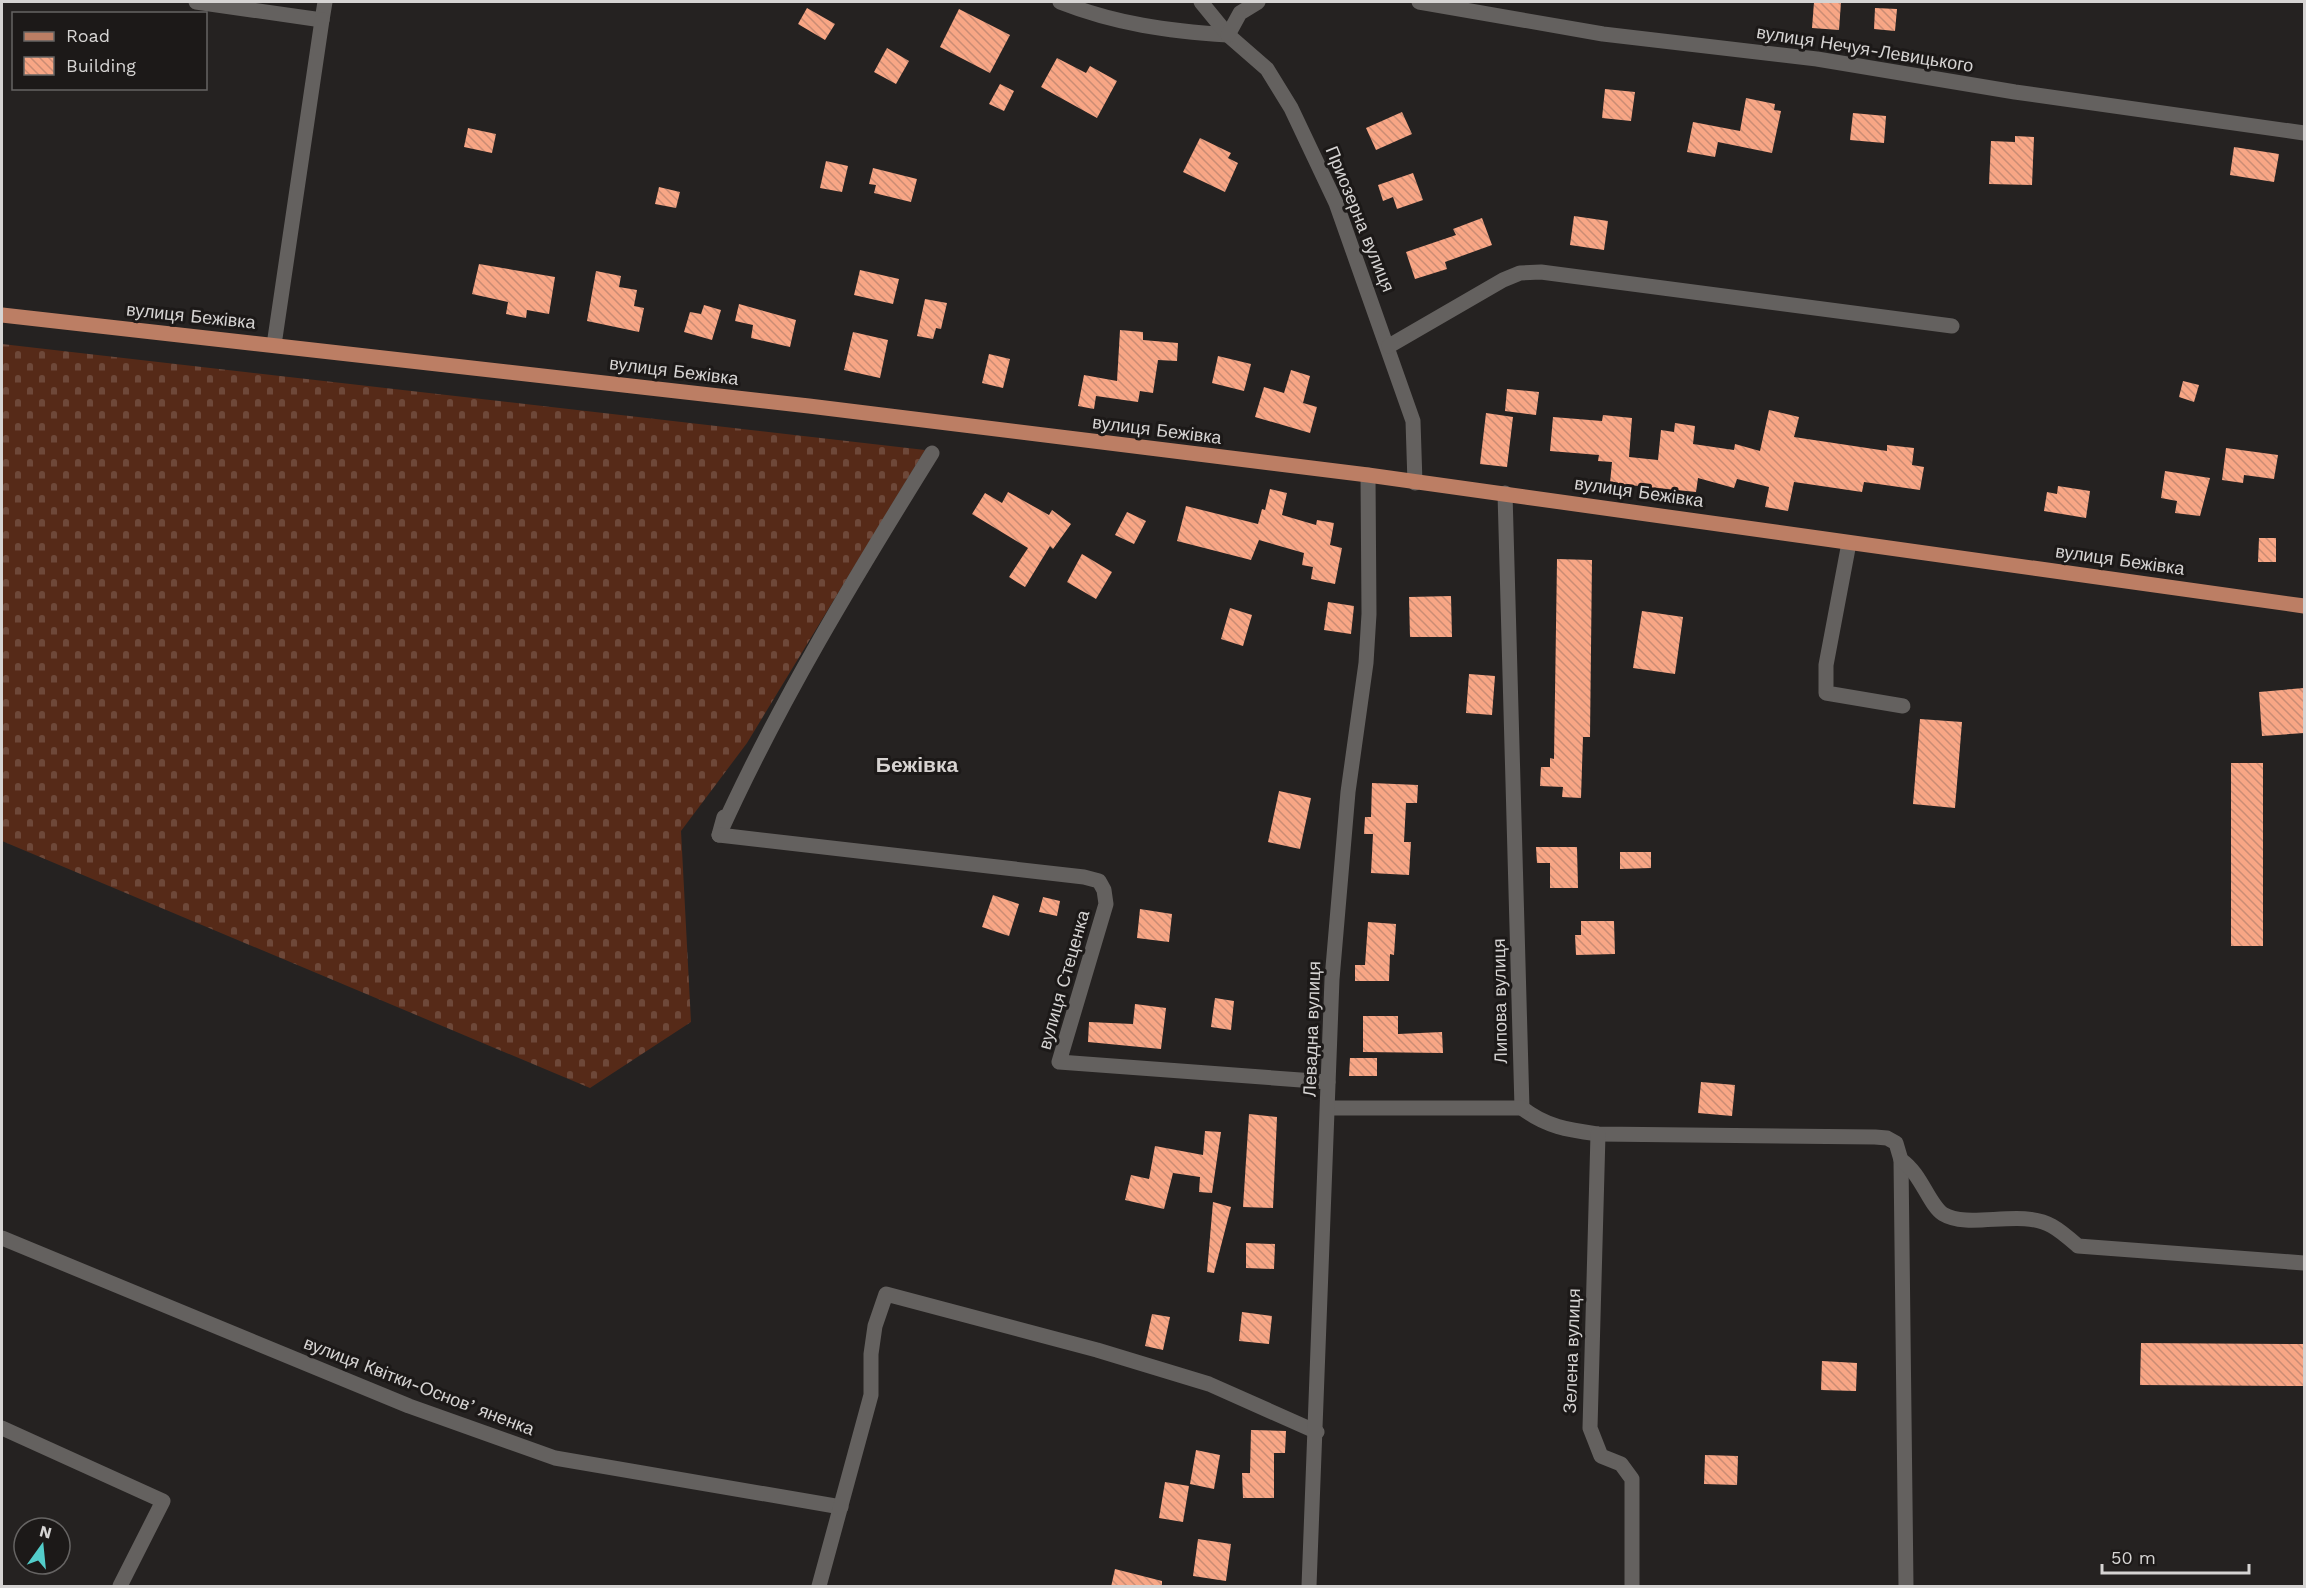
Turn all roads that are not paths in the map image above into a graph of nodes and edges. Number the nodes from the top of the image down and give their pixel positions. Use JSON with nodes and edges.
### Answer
{"nodes":[{"id":1,"x":196,"y":2,"type":"edge"},
{"id":2,"x":325,"y":2,"type":"edge"},
{"id":3,"x":1060,"y":2,"type":"edge"},
{"id":4,"x":1201,"y":2,"type":"edge"},
{"id":5,"x":1258,"y":2,"type":"edge"},
{"id":6,"x":1419,"y":2,"type":"edge"},
{"id":7,"x":322,"y":20,"type":"junction"},
{"id":8,"x":1228,"y":35,"type":"junction"},
{"id":9,"x":2304,"y":133,"type":"edge"},
{"id":10,"x":2,"y":315,"type":"edge"},
{"id":11,"x":1952,"y":326,"type":"dead end"},
{"id":12,"x":274,"y":345,"type":"junction"},
{"id":13,"x":1389,"y":346,"type":"junction"},
{"id":14,"x":932,"y":453,"type":"dead end"},
{"id":15,"x":1368,"y":475,"type":"junction"},
{"id":16,"x":1415,"y":483,"type":"junction"},
{"id":17,"x":1505,"y":493,"type":"junction"},
{"id":18,"x":1849,"y":543,"type":"junction"},
{"id":19,"x":2304,"y":606,"type":"edge"},
{"id":20,"x":1903,"y":706,"type":"dead end"},
{"id":21,"x":724,"y":816,"type":"dead end"},
{"id":22,"x":718,"y":835,"type":"junction"},
{"id":23,"x":1328,"y":1082,"type":"junction"},
{"id":24,"x":1328,"y":1108,"type":"junction"},
{"id":25,"x":1522,"y":1108,"type":"junction"},
{"id":26,"x":1598,"y":1134,"type":"junction"},
{"id":27,"x":1901,"y":1160,"type":"junction"},
{"id":28,"x":2,"y":1238,"type":"edge"},
{"id":29,"x":2304,"y":1263,"type":"edge"},
{"id":30,"x":2,"y":1428,"type":"edge"},
{"id":31,"x":1317,"y":1432,"type":"junction"},
{"id":32,"x":841,"y":1507,"type":"junction"},
{"id":33,"x":120,"y":1587,"type":"edge"},
{"id":34,"x":819,"y":1587,"type":"edge"},
{"id":35,"x":1309,"y":1587,"type":"edge"},
{"id":36,"x":1632,"y":1587,"type":"edge"},
{"id":37,"x":1906,"y":1587,"type":"edge"}],
"edges":[{"from":1,"to":7,"type":"street"},
{"from":2,"to":7,"type":"street"},
{"from":3,"to":8,"type":"street"},
{"from":4,"to":8,"type":"street","name":"Приозерна вулиця"},
{"from":5,"to":8,"type":"street"},
{"from":6,"to":9,"type":"street","name":"вулиця Нечуя-Левицького"},
{"from":7,"to":12,"type":"street"},
{"from":8,"to":13,"type":"street","name":"Приозерна вулиця"},
{"from":10,"to":12,"type":"main road","name":"вулиця Бежівка"},
{"from":11,"to":13,"type":"street"},
{"from":12,"to":15,"type":"main road","name":"вулиця Бежівка"},
{"from":13,"to":16,"type":"street","name":"Приозерна вулиця"},
{"from":14,"to":22,"type":"street"},
{"from":15,"to":16,"type":"main road","name":"вулиця Бежівка"},
{"from":15,"to":23,"type":"street","name":"Левадна вулиця"},
{"from":16,"to":17,"type":"main road","name":"вулиця Бежівка"},
{"from":17,"to":18,"type":"main road","name":"вулиця Бежівка"},
{"from":17,"to":25,"type":"street","name":"Липова вулиця"},
{"from":18,"to":19,"type":"main road","name":"вулиця Бежівка"},
{"from":18,"to":20,"type":"street"},
{"from":21,"to":22,"type":"street"},
{"from":22,"to":23,"type":"street","name":"вулиця Стеценка"},
{"from":23,"to":24,"type":"street","name":"Левадна вулиця"},
{"from":24,"to":25,"type":"street"},
{"from":24,"to":31,"type":"street","name":"Левадна вулиця"},
{"from":25,"to":26,"type":"street"},
{"from":26,"to":27,"type":"street"},
{"from":26,"to":36,"type":"street","name":"Зелена вулиця"},
{"from":27,"to":29,"type":"street"},
{"from":27,"to":37,"type":"street"},
{"from":28,"to":32,"type":"street","name":"вулиця Квітки-Основʼяненка"},
{"from":30,"to":33,"type":"street"},
{"from":31,"to":32,"type":"street"},
{"from":31,"to":35,"type":"street","name":"Левадна вулиця"},
{"from":32,"to":34,"type":"street"}]}
